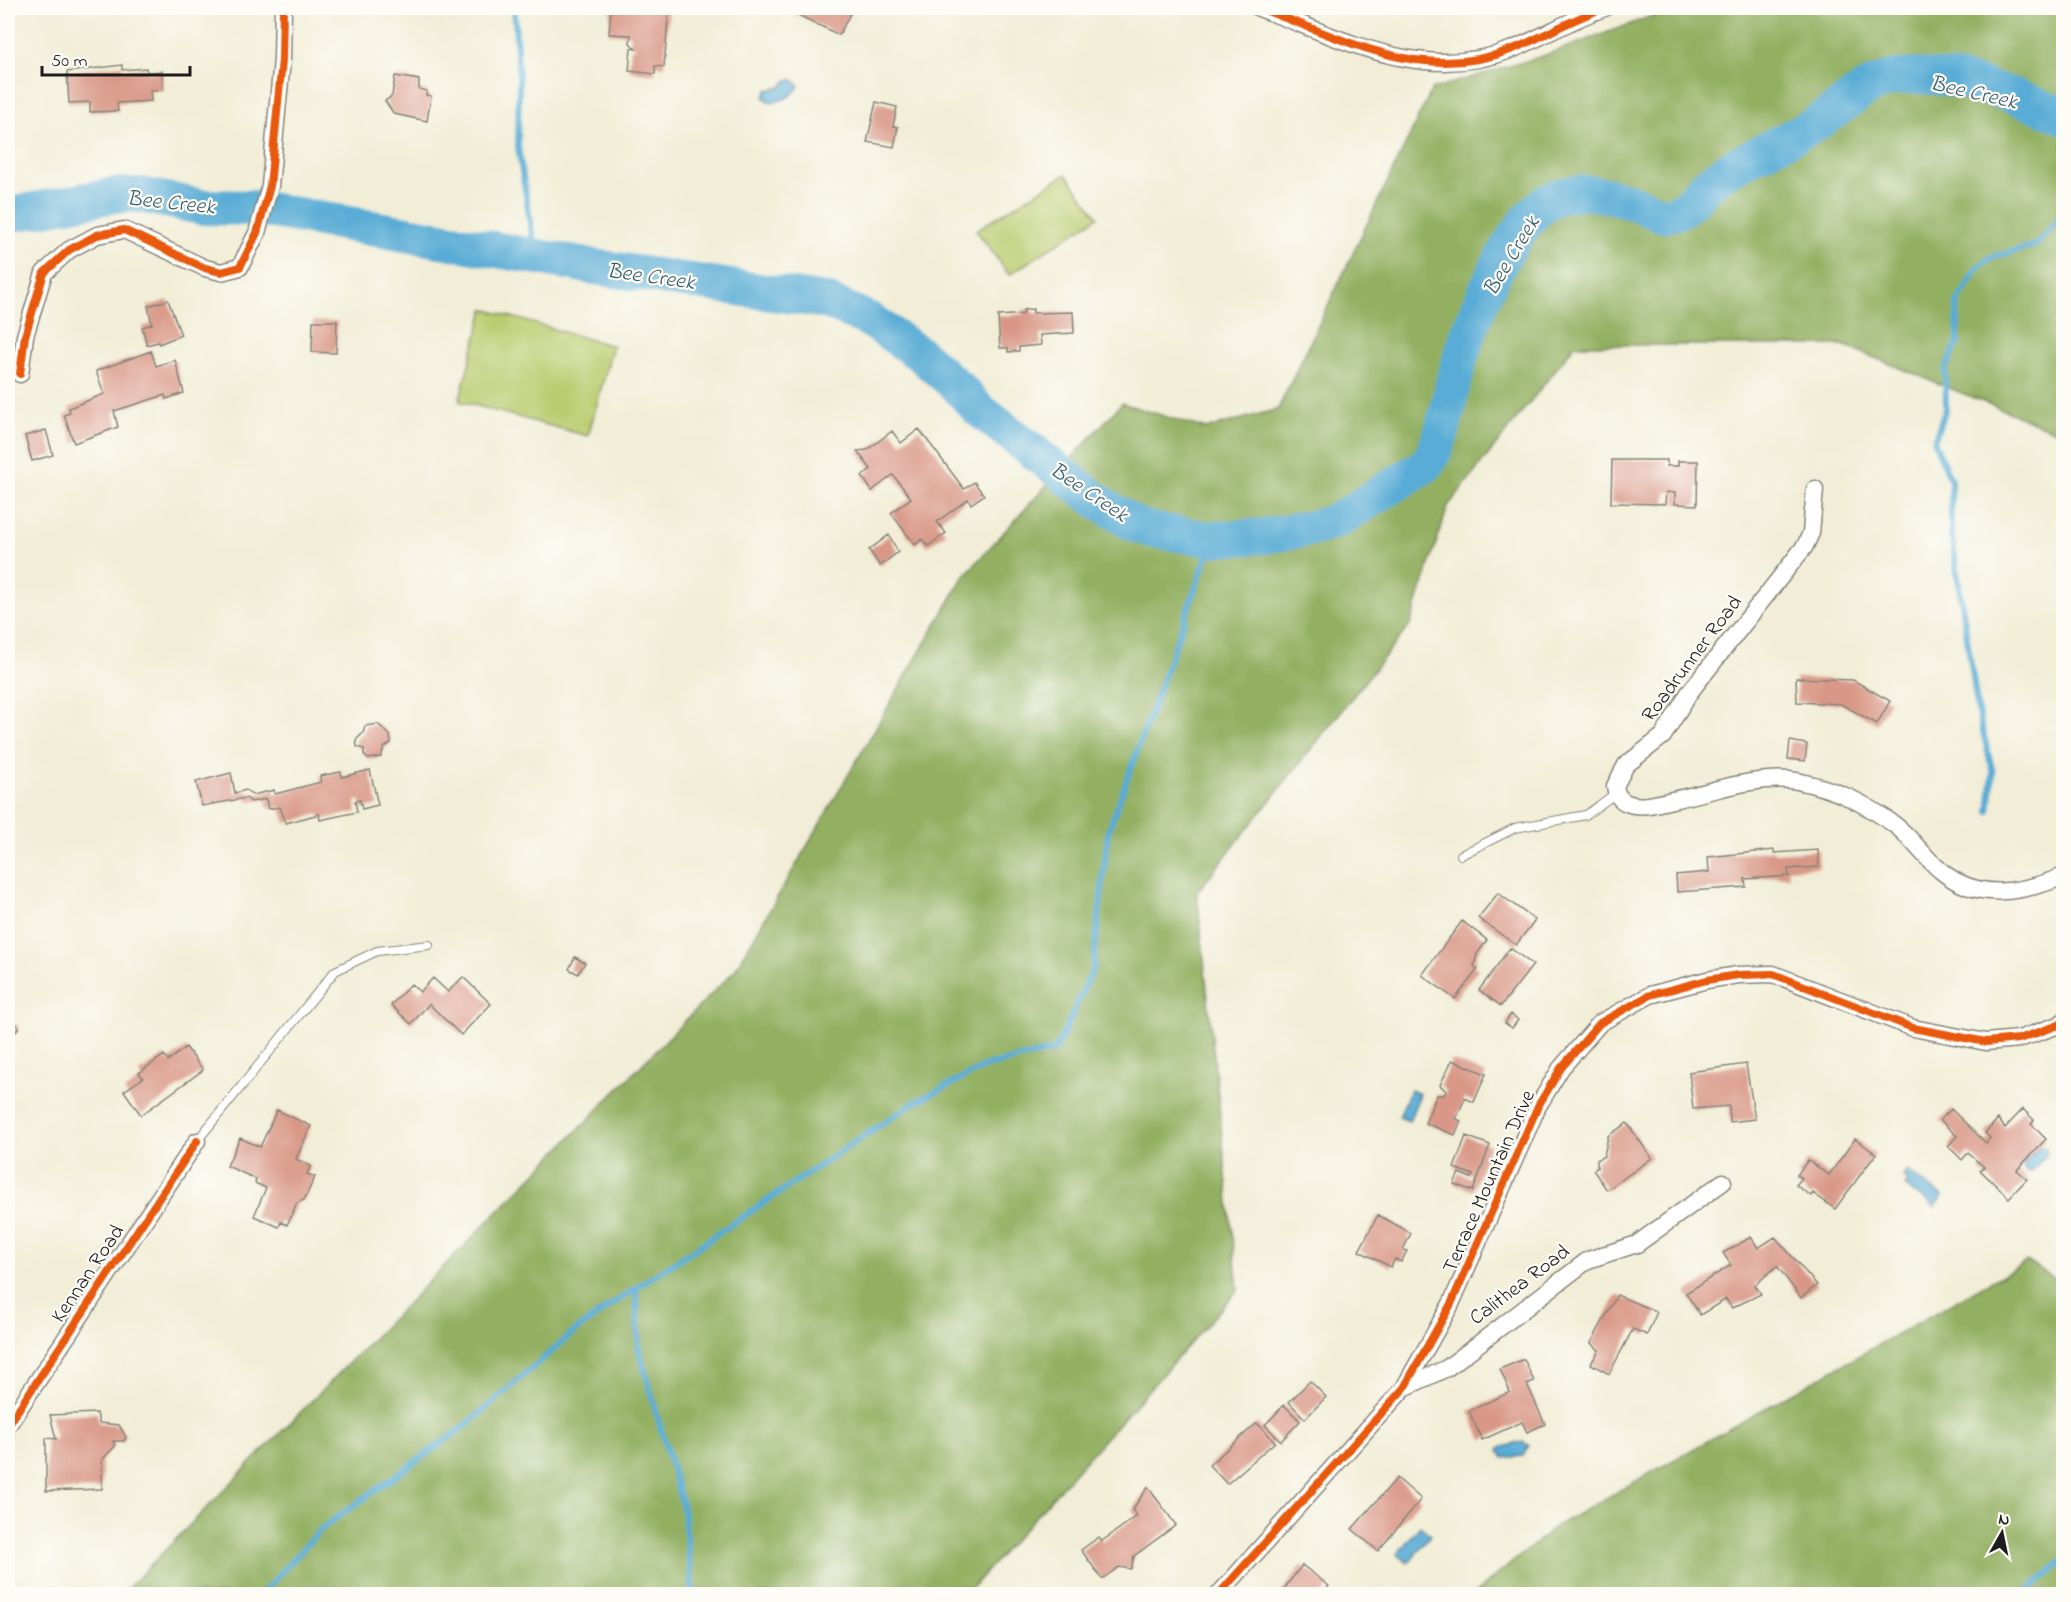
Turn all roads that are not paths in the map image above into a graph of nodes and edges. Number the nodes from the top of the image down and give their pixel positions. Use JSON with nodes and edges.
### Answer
{"nodes":[{"id":1,"x":283,"y":8,"type":"edge"},
{"id":2,"x":1259,"y":8,"type":"edge"},
{"id":3,"x":1605,"y":8,"type":"edge"},
{"id":4,"x":20,"y":374,"type":"dead end"},
{"id":5,"x":1815,"y":489,"type":"dead end"},
{"id":6,"x":1616,"y":793,"type":"junction"},
{"id":7,"x":1461,"y":855,"type":"dead end"},
{"id":8,"x":2064,"y":876,"type":"edge"},
{"id":9,"x":429,"y":945,"type":"dead end"},
{"id":10,"x":2064,"y":1021,"type":"edge"},
{"id":11,"x":197,"y":1141,"type":"joint"},
{"id":12,"x":1724,"y":1182,"type":"dead end"},
{"id":13,"x":1404,"y":1388,"type":"junction"},
{"id":14,"x":8,"y":1425,"type":"edge"},
{"id":15,"x":1219,"y":1594,"type":"edge"}],
"edges":[{"from":1,"to":4,"type":"street"},
{"from":2,"to":3,"type":"street"},
{"from":5,"to":6,"type":"street","name":"Roadrunner Road"},
{"from":6,"to":7,"type":"lane"},
{"from":6,"to":8,"type":"street"},
{"from":9,"to":11,"type":"lane"},
{"from":10,"to":13,"type":"street","name":"Terrace Mountain Drive"},
{"from":11,"to":14,"type":"street","name":"Kennan Road"},
{"from":12,"to":13,"type":"street","name":"Calithea Road"},
{"from":13,"to":15,"type":"street","name":"Terrace Mountain Drive"}]}
